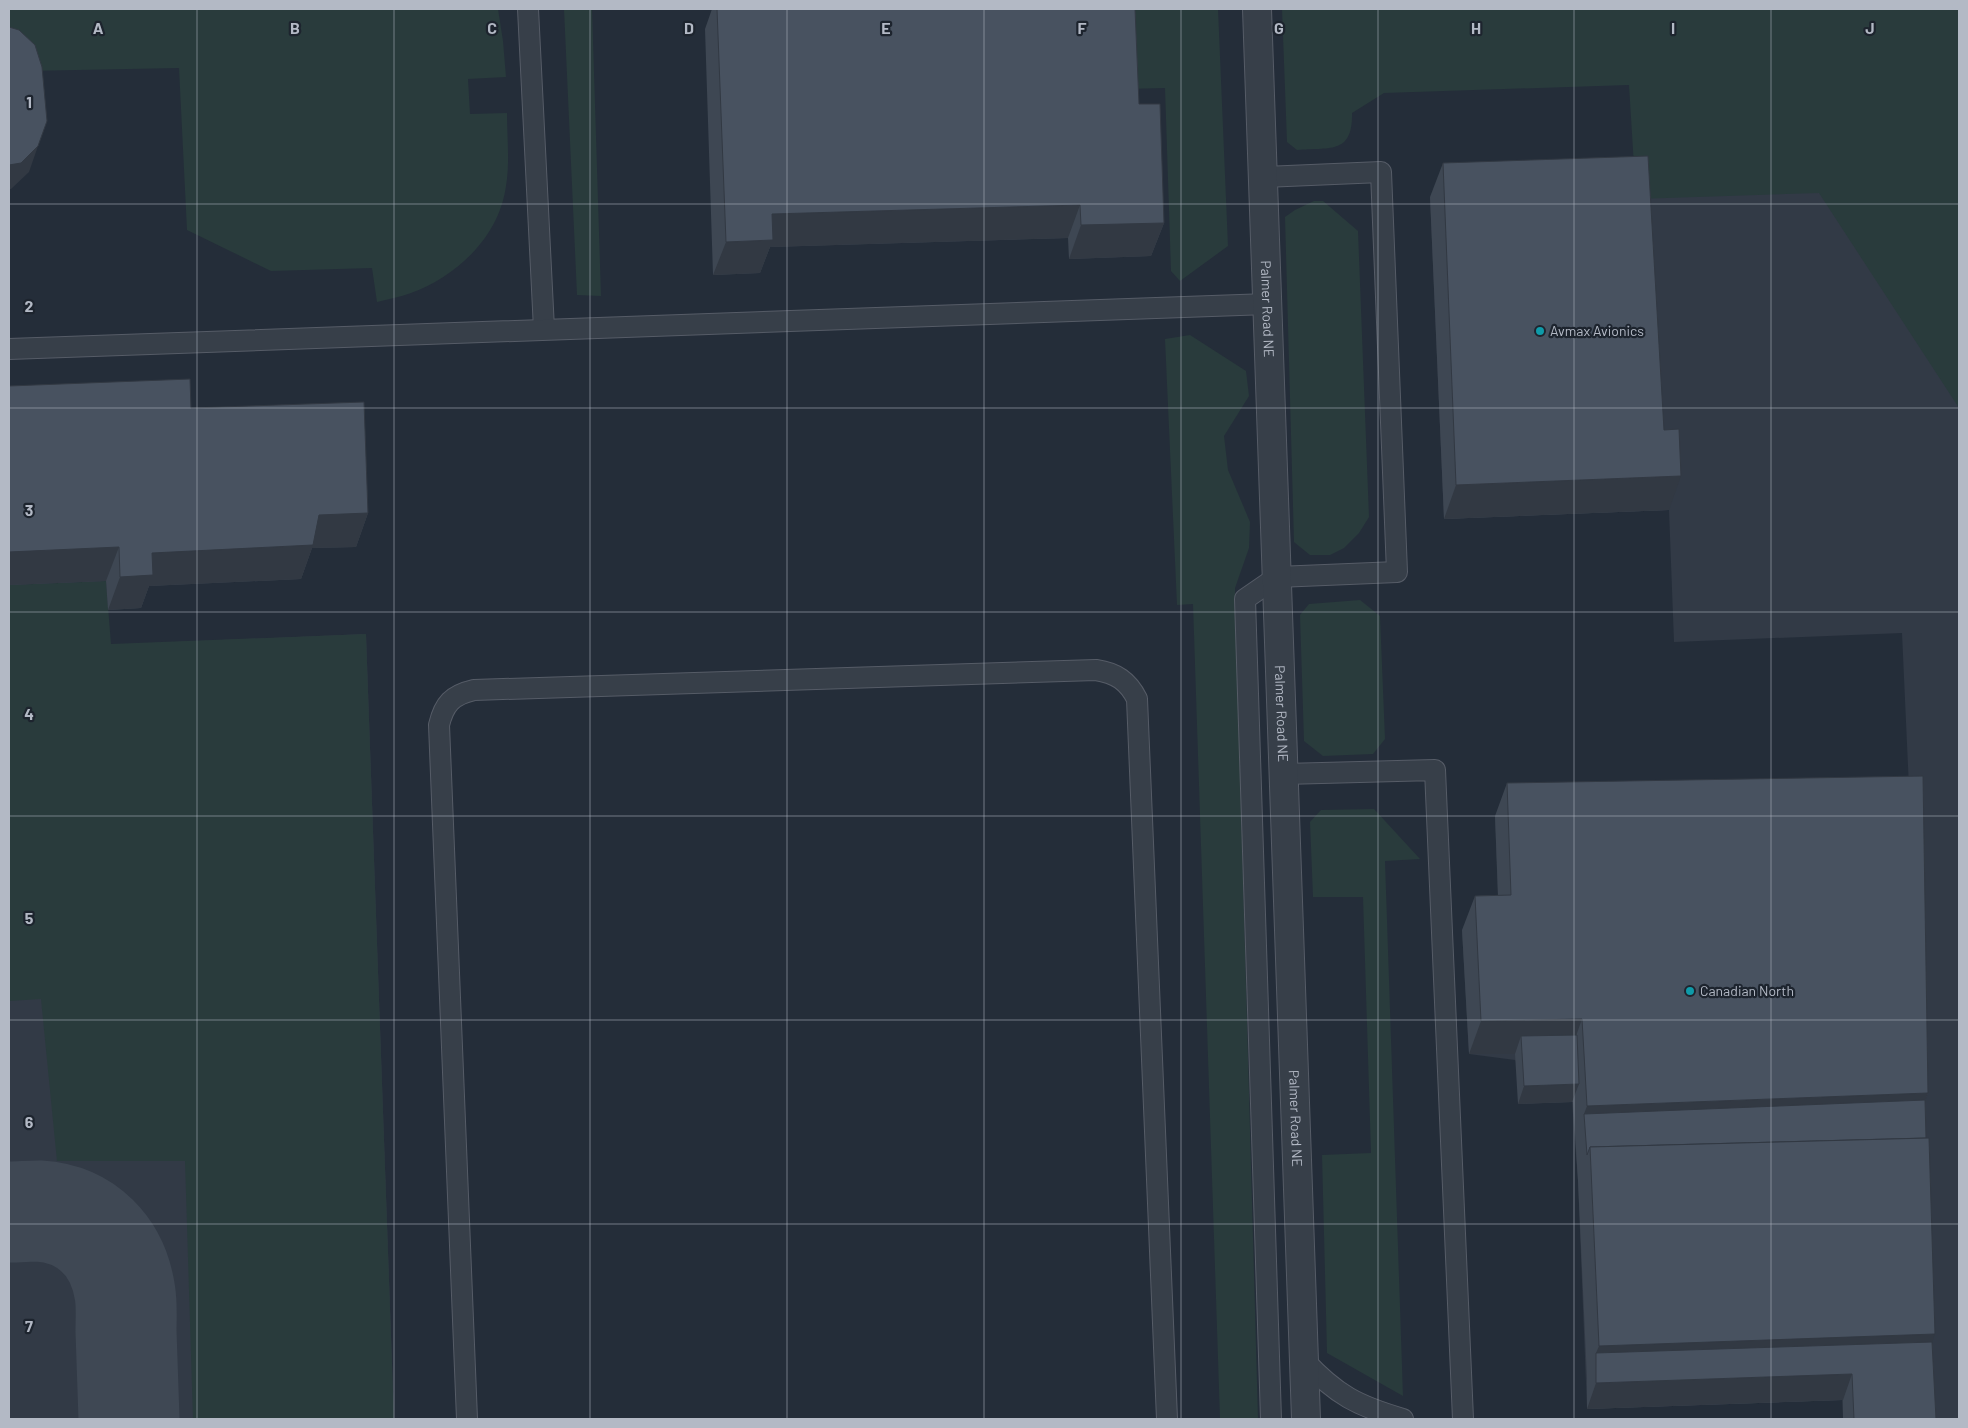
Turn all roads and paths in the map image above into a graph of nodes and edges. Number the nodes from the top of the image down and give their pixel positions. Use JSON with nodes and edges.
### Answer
{"nodes":[{"id":1,"x":528,"y":9,"type":"edge"},
{"id":2,"x":1257,"y":9,"type":"edge"},
{"id":3,"x":1263,"y":177,"type":"junction"},
{"id":4,"x":1268,"y":304,"type":"junction"},
{"id":5,"x":544,"y":330,"type":"junction"},
{"id":6,"x":9,"y":349,"type":"edge"},
{"id":7,"x":1277,"y":577,"type":"junction"},
{"id":8,"x":1284,"y":774,"type":"junction"},
{"id":9,"x":1260,"y":1041,"type":"junction"},
{"id":10,"x":1293,"y":1042,"type":"junction"},
{"id":11,"x":1304,"y":1360,"type":"junction"},
{"id":12,"x":1307,"y":1418,"type":"edge"},
{"id":13,"x":467,"y":1419,"type":"edge"},
{"id":14,"x":1167,"y":1419,"type":"edge"},
{"id":15,"x":1271,"y":1419,"type":"edge"},
{"id":16,"x":1403,"y":1419,"type":"edge"},
{"id":17,"x":1463,"y":1419,"type":"edge"}],
"edges":[{"from":1,"to":5,"type":"lane"},
{"from":2,"to":3,"type":"street","name":"Palmer Road NE"},
{"from":3,"to":4,"type":"street","name":"Palmer Road NE"},
{"from":3,"to":7,"type":"lane"},
{"from":4,"to":5,"type":"lane"},
{"from":4,"to":7,"type":"street","name":"Palmer Road NE"},
{"from":5,"to":6,"type":"lane"},
{"from":7,"to":8,"type":"street","name":"Palmer Road NE"},
{"from":7,"to":9,"type":"lane"},
{"from":8,"to":10,"type":"street","name":"Palmer Road NE"},
{"from":8,"to":17,"type":"lane"},
{"from":9,"to":10,"type":"lane"},
{"from":9,"to":15,"type":"lane"},
{"from":10,"to":11,"type":"street","name":"Palmer Road NE"},
{"from":11,"to":12,"type":"street","name":"Palmer Road NE"},
{"from":11,"to":16,"type":"lane"},
{"from":13,"to":14,"type":"lane"}]}
